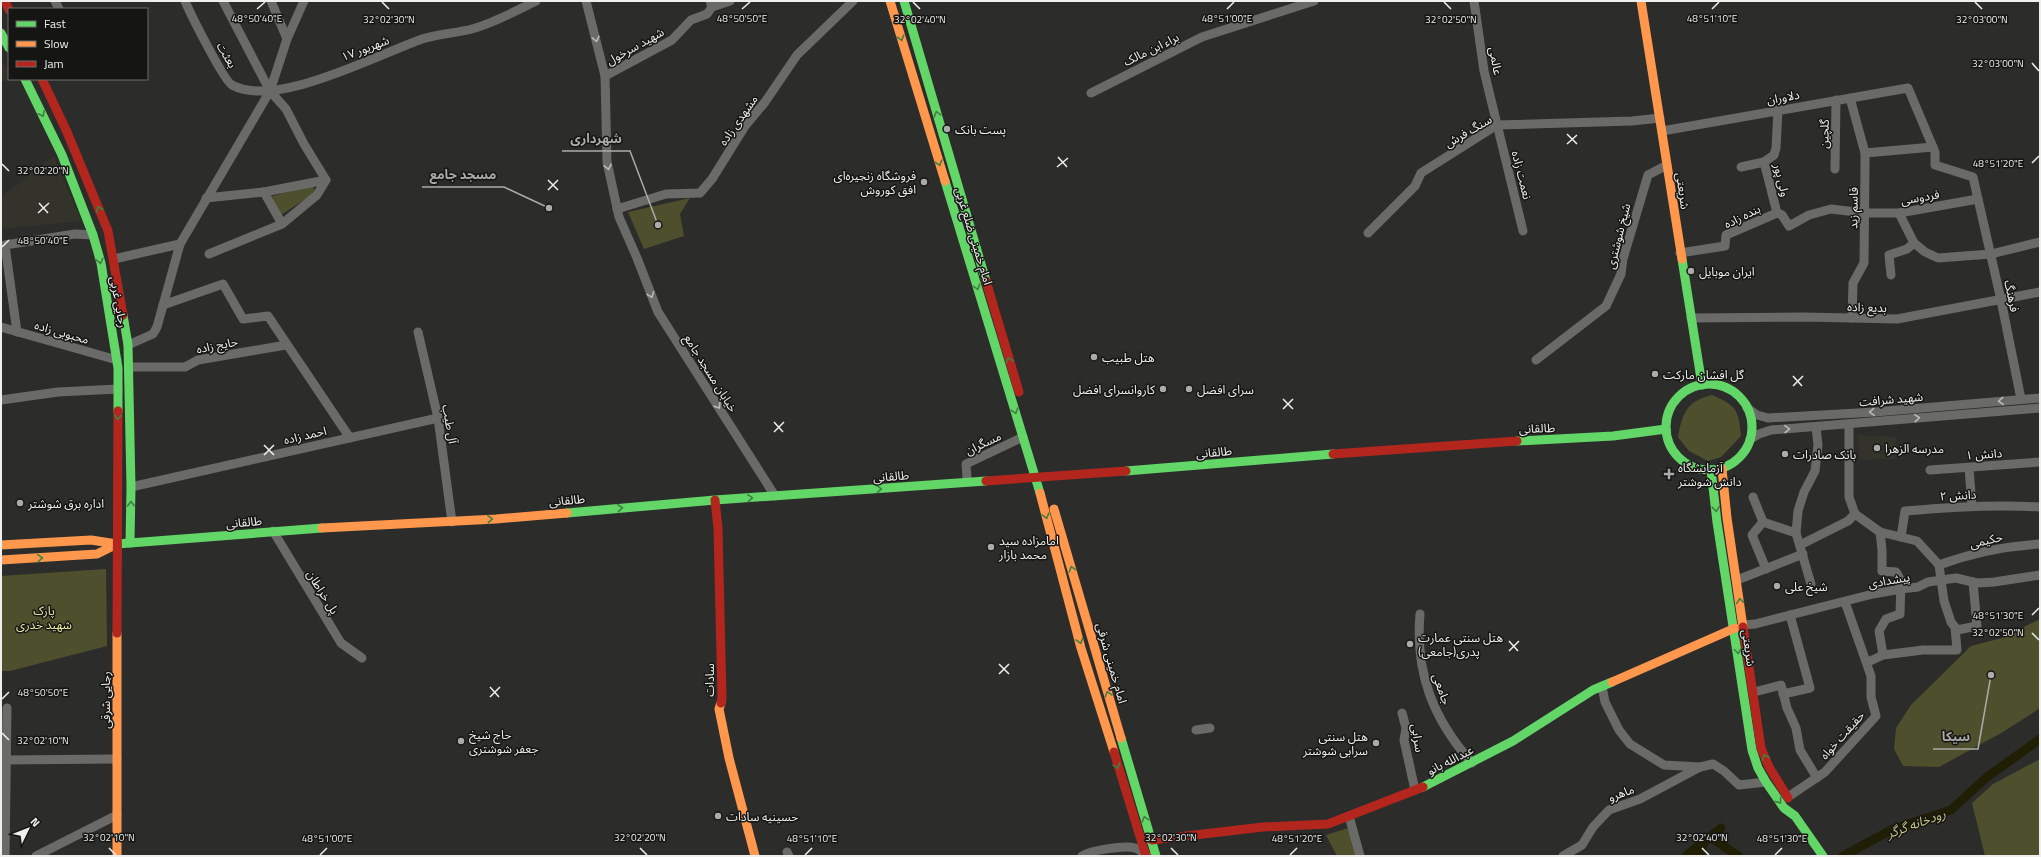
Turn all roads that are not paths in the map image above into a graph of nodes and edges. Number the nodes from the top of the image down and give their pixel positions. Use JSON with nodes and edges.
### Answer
{"nodes":[{"id":1,"x":185,"y":1,"type":"edge"},
{"id":2,"x":223,"y":1,"type":"edge"},
{"id":3,"x":271,"y":1,"type":"edge"},
{"id":4,"x":304,"y":1,"type":"edge"},
{"id":5,"x":534,"y":1,"type":"edge"},
{"id":6,"x":586,"y":1,"type":"edge"},
{"id":7,"x":730,"y":1,"type":"edge"},
{"id":8,"x":854,"y":1,"type":"edge"},
{"id":9,"x":890,"y":1,"type":"edge"},
{"id":10,"x":904,"y":1,"type":"edge"},
{"id":11,"x":1314,"y":1,"type":"edge"},
{"id":12,"x":1474,"y":1,"type":"edge"},
{"id":13,"x":1641,"y":1,"type":"edge"},
{"id":14,"x":711,"y":4,"type":"edge"},
{"id":15,"x":1,"y":33,"type":"edge"},
{"id":16,"x":287,"y":39,"type":"junction"},
{"id":17,"x":8,"y":46,"type":"edge"},
{"id":18,"x":605,"y":76,"type":"junction"},
{"id":19,"x":25,"y":80,"type":"edge"},
{"id":20,"x":42,"y":80,"type":"edge"},
{"id":21,"x":270,"y":91,"type":"junction"},
{"id":22,"x":1090,"y":93,"type":"dead end"},
{"id":23,"x":1850,"y":98,"type":"junction"},
{"id":24,"x":1836,"y":100,"type":"junction"},
{"id":25,"x":1778,"y":110,"type":"junction"},
{"id":26,"x":1660,"y":118,"type":"junction"},
{"id":27,"x":1497,"y":125,"type":"junction"},
{"id":28,"x":1662,"y":131,"type":"junction"},
{"id":29,"x":1933,"y":147,"type":"junction"},
{"id":30,"x":1865,"y":154,"type":"junction"},
{"id":31,"x":1764,"y":162,"type":"junction"},
{"id":32,"x":1667,"y":164,"type":"junction"},
{"id":33,"x":1740,"y":167,"type":"dead end"},
{"id":34,"x":1835,"y":169,"type":"dead end"},
{"id":35,"x":326,"y":180,"type":"junction"},
{"id":36,"x":264,"y":192,"type":"junction"},
{"id":37,"x":206,"y":198,"type":"junction"},
{"id":38,"x":1978,"y":199,"type":"junction"},
{"id":39,"x":617,"y":209,"type":"junction"},
{"id":40,"x":1865,"y":212,"type":"junction"},
{"id":41,"x":1777,"y":213,"type":"junction"},
{"id":42,"x":1899,"y":213,"type":"junction"},
{"id":43,"x":282,"y":224,"type":"junction"},
{"id":44,"x":108,"y":231,"type":"junction"},
{"id":45,"x":1523,"y":231,"type":"dead end"},
{"id":46,"x":1368,"y":233,"type":"dead end"},
{"id":47,"x":93,"y":235,"type":"junction"},
{"id":48,"x":2040,"y":242,"type":"edge"},
{"id":49,"x":1914,"y":243,"type":"junction"},
{"id":50,"x":180,"y":244,"type":"junction"},
{"id":51,"x":1680,"y":253,"type":"junction"},
{"id":52,"x":209,"y":254,"type":"dead end"},
{"id":53,"x":1991,"y":254,"type":"junction"},
{"id":54,"x":114,"y":259,"type":"junction"},
{"id":55,"x":1891,"y":275,"type":"dead end"},
{"id":56,"x":2040,"y":292,"type":"edge"},
{"id":57,"x":2001,"y":300,"type":"junction"},
{"id":58,"x":163,"y":305,"type":"junction"},
{"id":59,"x":1691,"y":318,"type":"junction"},
{"id":60,"x":1852,"y":318,"type":"junction"},
{"id":61,"x":1,"y":327,"type":"edge"},
{"id":62,"x":18,"y":332,"type":"junction"},
{"id":63,"x":418,"y":332,"type":"dead end"},
{"id":64,"x":128,"y":345,"type":"junction"},
{"id":65,"x":286,"y":345,"type":"junction"},
{"id":66,"x":117,"y":360,"type":"junction"},
{"id":67,"x":1536,"y":360,"type":"dead end"},
{"id":68,"x":130,"y":367,"type":"junction"},
{"id":69,"x":1702,"y":385,"type":"junction"},
{"id":70,"x":118,"y":389,"type":"junction"},
{"id":71,"x":2040,"y":398,"type":"edge"},
{"id":72,"x":2021,"y":399,"type":"junction"},
{"id":73,"x":1,"y":400,"type":"edge"},
{"id":74,"x":1747,"y":408,"type":"junction"},
{"id":75,"x":2040,"y":408,"type":"edge"},
{"id":76,"x":438,"y":418,"type":"junction"},
{"id":77,"x":1849,"y":424,"type":"junction"},
{"id":78,"x":1816,"y":427,"type":"junction"},
{"id":79,"x":1666,"y":429,"type":"junction"},
{"id":80,"x":1023,"y":437,"type":"junction"},
{"id":81,"x":350,"y":438,"type":"junction"},
{"id":82,"x":1750,"y":439,"type":"junction"},
{"id":83,"x":2040,"y":462,"type":"edge"},
{"id":84,"x":1969,"y":468,"type":"junction"},
{"id":85,"x":1722,"y":469,"type":"junction"},
{"id":86,"x":1711,"y":470,"type":"junction"},
{"id":87,"x":1930,"y":470,"type":"dead end"},
{"id":88,"x":967,"y":478,"type":"dead end"},
{"id":89,"x":1040,"y":478,"type":"junction"},
{"id":90,"x":131,"y":487,"type":"junction"},
{"id":91,"x":775,"y":496,"type":"junction"},
{"id":92,"x":1753,"y":497,"type":"dead end"},
{"id":93,"x":715,"y":500,"type":"junction"},
{"id":94,"x":1972,"y":506,"type":"junction"},
{"id":95,"x":2040,"y":507,"type":"edge"},
{"id":96,"x":1855,"y":514,"type":"junction"},
{"id":97,"x":452,"y":522,"type":"junction"},
{"id":98,"x":1763,"y":522,"type":"junction"},
{"id":99,"x":273,"y":531,"type":"junction"},
{"id":100,"x":1796,"y":532,"type":"junction"},
{"id":101,"x":1880,"y":532,"type":"junction"},
{"id":102,"x":1901,"y":537,"type":"junction"},
{"id":103,"x":130,"y":543,"type":"junction"},
{"id":104,"x":117,"y":544,"type":"junction"},
{"id":105,"x":2040,"y":544,"type":"edge"},
{"id":106,"x":1,"y":545,"type":"edge"},
{"id":107,"x":1802,"y":549,"type":"junction"},
{"id":108,"x":1,"y":560,"type":"edge"},
{"id":109,"x":1939,"y":565,"type":"junction"},
{"id":110,"x":1766,"y":569,"type":"junction"},
{"id":111,"x":2040,"y":574,"type":"edge"},
{"id":112,"x":1737,"y":580,"type":"junction"},
{"id":113,"x":1940,"y":580,"type":"junction"},
{"id":114,"x":1973,"y":582,"type":"junction"},
{"id":115,"x":1810,"y":584,"type":"dead end"},
{"id":116,"x":1901,"y":588,"type":"junction"},
{"id":117,"x":1845,"y":602,"type":"junction"},
{"id":118,"x":1420,"y":614,"type":"dead end"},
{"id":119,"x":1790,"y":615,"type":"junction"},
{"id":120,"x":1739,"y":627,"type":"junction"},
{"id":121,"x":1955,"y":627,"type":"junction"},
{"id":122,"x":1883,"y":655,"type":"junction"},
{"id":123,"x":362,"y":658,"type":"dead end"},
{"id":124,"x":1868,"y":662,"type":"junction"},
{"id":125,"x":1602,"y":686,"type":"junction"},
{"id":126,"x":1754,"y":692,"type":"junction"},
{"id":127,"x":1783,"y":694,"type":"junction"},
{"id":128,"x":7,"y":708,"type":"dead end"},
{"id":129,"x":1402,"y":713,"type":"dead end"},
{"id":130,"x":1210,"y":728,"type":"dead end"},
{"id":131,"x":1196,"y":730,"type":"dead end"},
{"id":132,"x":117,"y":759,"type":"junction"},
{"id":133,"x":4,"y":760,"type":"edge"},
{"id":134,"x":1472,"y":763,"type":"junction"},
{"id":135,"x":1700,"y":767,"type":"junction"},
{"id":136,"x":1817,"y":778,"type":"junction"},
{"id":137,"x":1766,"y":782,"type":"junction"},
{"id":138,"x":1415,"y":790,"type":"junction"},
{"id":139,"x":1788,"y":797,"type":"junction"},
{"id":140,"x":117,"y":815,"type":"junction"},
{"id":141,"x":1349,"y":816,"type":"junction"},
{"id":142,"x":1794,"y":816,"type":"junction"},
{"id":143,"x":1152,"y":840,"type":"junction"},
{"id":144,"x":1142,"y":841,"type":"junction"},
{"id":145,"x":1146,"y":855,"type":"edge"},
{"id":146,"x":5,"y":856,"type":"edge"},
{"id":147,"x":36,"y":856,"type":"edge"},
{"id":148,"x":117,"y":856,"type":"edge"},
{"id":149,"x":754,"y":856,"type":"edge"},
{"id":150,"x":1082,"y":856,"type":"edge"},
{"id":151,"x":1156,"y":856,"type":"edge"},
{"id":152,"x":1360,"y":856,"type":"edge"},
{"id":153,"x":1563,"y":856,"type":"edge"},
{"id":154,"x":1823,"y":856,"type":"edge"}],
"edges":[{"from":1,"to":21,"type":"street","name":"بعثت"},
{"from":2,"to":21,"type":"street"},
{"from":3,"to":16,"type":"street"},
{"from":4,"to":16,"type":"street"},
{"from":5,"to":21,"type":"street","name":"۱۷ شهریور"},
{"from":6,"to":18,"type":"street","name":"خیابان مسجد جامع","one_way":true},
{"from":7,"to":14,"type":"street","name":"شهید سرخول"},
{"from":8,"to":39,"type":"street","name":"مشهدی زاده"},
{"from":9,"to":80,"type":"main road","name":"امام خمینی ضلع غربی","one_way":true},
{"from":89,"to":10,"type":"main road","name":"امام خمینی ضلع غربی","one_way":true},
{"from":11,"to":22,"type":"street","name":"براء ابن مالک"},
{"from":12,"to":27,"type":"street","name":"عالمی"},
{"from":13,"to":26,"type":"main road","name":"شریعتی"},
{"from":14,"to":18,"type":"street","name":"شهید سرخول"},
{"from":15,"to":17,"type":"main road"},
{"from":16,"to":21,"type":"street"},
{"from":18,"to":39,"type":"street","name":"خیابان مسجد جامع","one_way":true},
{"from":19,"to":47,"type":"main road","name":"رجایی غربی","one_way":true},
{"from":44,"to":20,"type":"main road","name":"رجایی غربی","one_way":true},
{"from":21,"to":35,"type":"street"},
{"from":21,"to":37,"type":"street"},
{"from":23,"to":24,"type":"street","name":"دلاوران"},
{"from":23,"to":29,"type":"street","name":"دلاوران"},
{"from":23,"to":30,"type":"street","name":"قاسم زید"},
{"from":24,"to":25,"type":"street","name":"دلاوران"},
{"from":24,"to":34,"type":"street","name":"گلچین"},
{"from":25,"to":28,"type":"street","name":"دلاوران"},
{"from":25,"to":31,"type":"street","name":"ولی پور"},
{"from":26,"to":27,"type":"street","name":"سنگ فرش"},
{"from":26,"to":28,"type":"main road","name":"شریعتی"},
{"from":27,"to":45,"type":"street","name":"نعمت زاده"},
{"from":27,"to":46,"type":"street","name":"سنگ فرش"},
{"from":28,"to":32,"type":"main road","name":"شریعتی"},
{"from":29,"to":30,"type":"street"},
{"from":29,"to":38,"type":"street","name":"فرهنگ"},
{"from":30,"to":40,"type":"street","name":"قاسم زید"},
{"from":31,"to":33,"type":"street"},
{"from":31,"to":41,"type":"street","name":"ولی پور"},
{"from":32,"to":51,"type":"main road","name":"شریعتی"},
{"from":32,"to":67,"type":"street","name":"شیخ شوشتری"},
{"from":35,"to":36,"type":"street"},
{"from":35,"to":43,"type":"street"},
{"from":36,"to":37,"type":"street"},
{"from":36,"to":43,"type":"street"},
{"from":37,"to":50,"type":"street"},
{"from":38,"to":42,"type":"street","name":"فردوسی"},
{"from":38,"to":53,"type":"street","name":"فرهنگ"},
{"from":39,"to":91,"type":"street","name":"خیابان مسجد جامع","one_way":true},
{"from":40,"to":41,"type":"street","name":"فردوسی"},
{"from":40,"to":42,"type":"street","name":"فردوسی"},
{"from":40,"to":60,"type":"street","name":"قاسم زید"},
{"from":41,"to":51,"type":"street","name":"بنده زاده"},
{"from":42,"to":49,"type":"street"},
{"from":43,"to":52,"type":"street"},
{"from":44,"to":47,"type":"main road"},
{"from":44,"to":54,"type":"main road","name":"رجایی غربی"},
{"from":47,"to":62,"type":"street"},
{"from":47,"to":66,"type":"main road","name":"رجایی غربی","one_way":true},
{"from":48,"to":53,"type":"street"},
{"from":49,"to":53,"type":"street"},
{"from":49,"to":55,"type":"street"},
{"from":50,"to":54,"type":"street"},
{"from":50,"to":58,"type":"street"},
{"from":51,"to":59,"type":"main road","name":"شریعتی"},
{"from":53,"to":57,"type":"street","name":"فرهنگ"},
{"from":54,"to":64,"type":"main road","name":"رجایی غربی"},
{"from":56,"to":57,"type":"street","name":"بدیع زاده"},
{"from":57,"to":60,"type":"street","name":"بدیع زاده"},
{"from":57,"to":72,"type":"street","name":"فرهنگ"},
{"from":58,"to":64,"type":"street"},
{"from":58,"to":65,"type":"street"},
{"from":59,"to":60,"type":"street","name":"بدیع زاده"},
{"from":59,"to":69,"type":"main road","name":"شریعتی"},
{"from":61,"to":62,"type":"street","name":"محبوبی زاده"},
{"from":62,"to":66,"type":"street","name":"محبوبی زاده"},
{"from":63,"to":76,"type":"street","name":"آل طیب"},
{"from":64,"to":68,"type":"main road","name":"رجایی غربی"},
{"from":65,"to":68,"type":"street","name":"حایج زاده"},
{"from":65,"to":81,"type":"street"},
{"from":66,"to":70,"type":"main road","name":"رجایی غربی"},
{"from":68,"to":90,"type":"main road","name":"رجایی غربی"},
{"from":69,"to":74,"type":"main road"},
{"from":69,"to":79,"type":"main road"},
{"from":70,"to":73,"type":"street"},
{"from":70,"to":104,"type":"main road","name":"رجایی غربی","one_way":true},
{"from":71,"to":72,"type":"street","name":"شهید شرافت"},
{"from":72,"to":74,"type":"street","name":"شهید شرافت","one_way":true},
{"from":74,"to":82,"type":"main road"},
{"from":77,"to":75,"type":"street","name":"شهید شرافت","one_way":true},
{"from":76,"to":81,"type":"street","name":"احمد زاده"},
{"from":76,"to":97,"type":"street","name":"آل طیب"},
{"from":77,"to":78,"type":"street","name":"شهید شرافت"},
{"from":77,"to":96,"type":"street"},
{"from":82,"to":78,"type":"street","name":"شهید شرافت","one_way":true},
{"from":78,"to":100,"type":"street"},
{"from":79,"to":86,"type":"main road"},
{"from":79,"to":89,"type":"main road","name":"طالقانی"},
{"from":80,"to":88,"type":"street","name":"مسگران"},
{"from":80,"to":89,"type":"main road","name":"امام خمینی ضلع غربی"},
{"from":81,"to":90,"type":"street","name":"احمد زاده"},
{"from":82,"to":85,"type":"main road"},
{"from":83,"to":84,"type":"street","name":"دانش ۱"},
{"from":84,"to":87,"type":"street","name":"دانش ۱"},
{"from":84,"to":94,"type":"street"},
{"from":85,"to":86,"type":"main road"},
{"from":85,"to":112,"type":"main road","name":"شریعتی"},
{"from":86,"to":120,"type":"main road","name":"شریعتی","one_way":true},
{"from":91,"to":89,"type":"main road","name":"طالقانی","one_way":true},
{"from":143,"to":89,"type":"main road","name":"امام خمینی شرقی","one_way":true},
{"from":89,"to":144,"type":"main road","name":"امام خمینی شرقی","one_way":true},
{"from":103,"to":90,"type":"main road","name":"رجایی غربی","one_way":true},
{"from":93,"to":91,"type":"main road","name":"طالقانی","one_way":true},
{"from":92,"to":98,"type":"street"},
{"from":97,"to":93,"type":"main road","name":"طالقانی","one_way":true},
{"from":93,"to":149,"type":"main road","name":"سادات"},
{"from":94,"to":95,"type":"street","name":"دانش ۲"},
{"from":94,"to":102,"type":"street","name":"دانش ۲"},
{"from":96,"to":101,"type":"street"},
{"from":96,"to":107,"type":"street"},
{"from":97,"to":99,"type":"main road","name":"طالقانی"},
{"from":98,"to":100,"type":"street"},
{"from":98,"to":110,"type":"street"},
{"from":99,"to":103,"type":"main road","name":"طالقانی"},
{"from":99,"to":123,"type":"street","name":"پل خراطان"},
{"from":100,"to":107,"type":"street"},
{"from":101,"to":102,"type":"street"},
{"from":101,"to":116,"type":"street"},
{"from":102,"to":109,"type":"street"},
{"from":103,"to":104,"type":"main road","name":"طالقانی"},
{"from":104,"to":106,"type":"main road","name":"طالقانی"},
{"from":108,"to":104,"type":"main road","name":"طالقانی","one_way":true},
{"from":104,"to":132,"type":"main road","name":"رجایی شرقی"},
{"from":105,"to":109,"type":"street","name":"حکیمی"},
{"from":107,"to":110,"type":"street"},
{"from":107,"to":115,"type":"street"},
{"from":109,"to":113,"type":"street"},
{"from":110,"to":112,"type":"street"},
{"from":111,"to":114,"type":"street","name":"پیشدادی"},
{"from":120,"to":112,"type":"main road","name":"شریعتی","one_way":true},
{"from":113,"to":114,"type":"street","name":"پیشدادی"},
{"from":113,"to":116,"type":"street","name":"پیشدادی"},
{"from":113,"to":121,"type":"street"},
{"from":114,"to":121,"type":"street"},
{"from":116,"to":117,"type":"street","name":"پیشدادی"},
{"from":116,"to":122,"type":"street"},
{"from":117,"to":119,"type":"street","name":"پیشدادی"},
{"from":117,"to":124,"type":"street","name":"حقیقت خواه"},
{"from":118,"to":134,"type":"street","name":"جامعی"},
{"from":119,"to":120,"type":"street","name":"پیشدادی"},
{"from":119,"to":127,"type":"street"},
{"from":120,"to":125,"type":"main road","name":"عبدالله بانو"},
{"from":120,"to":126,"type":"main road","name":"شریعتی"},
{"from":120,"to":137,"type":"main road","name":"شریعتی","one_way":true},
{"from":121,"to":122,"type":"street"},
{"from":122,"to":124,"type":"street"},
{"from":124,"to":136,"type":"street","name":"حقیقت خواه"},
{"from":125,"to":134,"type":"main road","name":"عبدالله بانو"},
{"from":125,"to":135,"type":"street"},
{"from":126,"to":127,"type":"street"},
{"from":139,"to":126,"type":"main road","name":"شریعتی","one_way":true},
{"from":127,"to":136,"type":"street"},
{"from":128,"to":133,"type":"street"},
{"from":129,"to":138,"type":"street","name":"سرابی"},
{"from":130,"to":131,"type":"street"},
{"from":132,"to":133,"type":"street"},
{"from":132,"to":140,"type":"main road","name":"رجایی شرقی"},
{"from":133,"to":146,"type":"street"},
{"from":134,"to":138,"type":"main road","name":"عبدالله بانو"},
{"from":135,"to":137,"type":"street"},
{"from":135,"to":153,"type":"street","name":"ماهرو"},
{"from":136,"to":139,"type":"street","name":"حقیقت خواه"},
{"from":137,"to":142,"type":"main road","name":"شریعتی","one_way":true},
{"from":138,"to":141,"type":"main road","name":"عبدالله بانو"},
{"from":139,"to":142,"type":"main road","name":"شریعتی"},
{"from":140,"to":147,"type":"street"},
{"from":140,"to":148,"type":"main road","name":"رجایی شرقی"},
{"from":141,"to":143,"type":"main road","name":"عبدالله بانو"},
{"from":141,"to":152,"type":"street"},
{"from":142,"to":154,"type":"main road","name":"شریعتی"},
{"from":143,"to":144,"type":"street"},
{"from":143,"to":151,"type":"main road","name":"امام خمینی شرقی"},
{"from":144,"to":145,"type":"main road","name":"امام خمینی شرقی"},
{"from":145,"to":150,"type":"street"}]}
